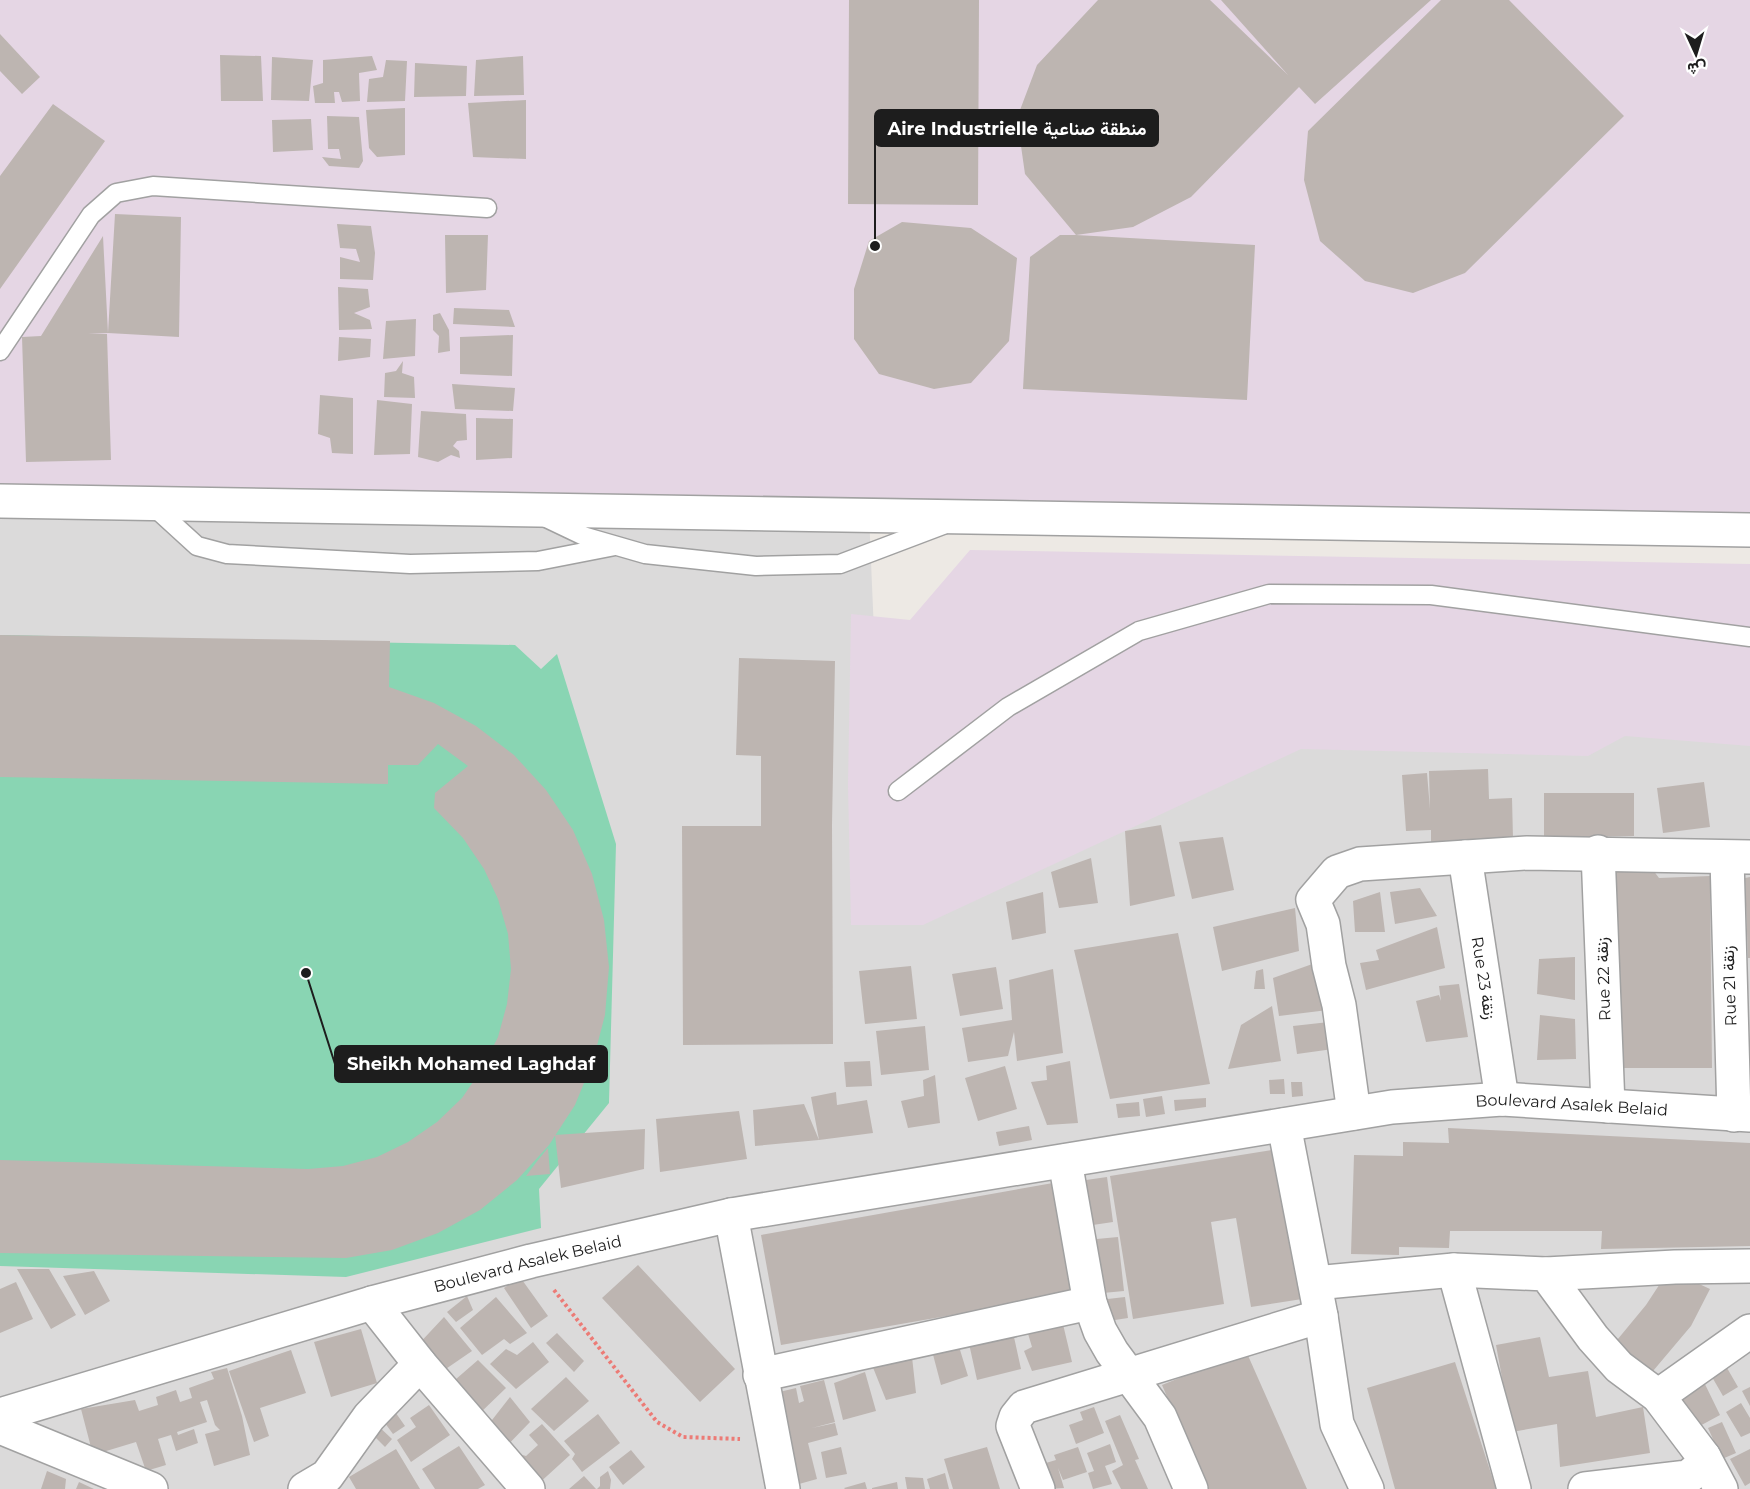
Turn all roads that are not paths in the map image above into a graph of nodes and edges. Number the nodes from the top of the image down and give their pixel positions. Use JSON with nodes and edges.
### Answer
{"nodes":[{"id":1,"x":487,"y":208,"type":"dead end"},
{"id":2,"x":0,"y":351,"type":"edge"},
{"id":3,"x":0,"y":501,"type":"edge"},
{"id":4,"x":150,"y":503,"type":"junction"},
{"id":5,"x":529,"y":510,"type":"junction"},
{"id":6,"x":965,"y":517,"type":"junction"},
{"id":7,"x":1750,"y":530,"type":"edge"},
{"id":8,"x":615,"y":546,"type":"junction"},
{"id":9,"x":1750,"y":637,"type":"edge"},
{"id":10,"x":897,"y":791,"type":"dead end"},
{"id":11,"x":1598,"y":852,"type":"junction"},
{"id":12,"x":1465,"y":857,"type":"junction"},
{"id":13,"x":1738,"y":858,"type":"edge"},
{"id":14,"x":1502,"y":1099,"type":"junction"},
{"id":15,"x":1608,"y":1106,"type":"junction"},
{"id":16,"x":1354,"y":1113,"type":"junction"},
{"id":17,"x":1742,"y":1115,"type":"edge"},
{"id":18,"x":1284,"y":1125,"type":"junction"},
{"id":19,"x":1065,"y":1161,"type":"junction"},
{"id":20,"x":731,"y":1215,"type":"junction"},
{"id":21,"x":1750,"y":1266,"type":"edge"},
{"id":22,"x":1454,"y":1270,"type":"junction"},
{"id":23,"x":1546,"y":1274,"type":"junction"},
{"id":24,"x":1315,"y":1283,"type":"junction"},
{"id":25,"x":372,"y":1303,"type":"junction"},
{"id":26,"x":1090,"y":1303,"type":"junction"},
{"id":27,"x":1321,"y":1316,"type":"junction"},
{"id":28,"x":1750,"y":1331,"type":"edge"},
{"id":29,"x":420,"y":1364,"type":"junction"},
{"id":30,"x":1129,"y":1373,"type":"junction"},
{"id":31,"x":760,"y":1375,"type":"junction"},
{"id":32,"x":1658,"y":1396,"type":"junction"},
{"id":33,"x":0,"y":1415,"type":"edge"},
{"id":34,"x":0,"y":1427,"type":"edge"},
{"id":35,"x":1704,"y":1457,"type":"junction"},
{"id":36,"x":151,"y":1489,"type":"edge"},
{"id":37,"x":305,"y":1489,"type":"edge"},
{"id":38,"x":528,"y":1489,"type":"edge"},
{"id":39,"x":783,"y":1489,"type":"edge"},
{"id":40,"x":1038,"y":1489,"type":"edge"},
{"id":41,"x":1191,"y":1489,"type":"edge"},
{"id":42,"x":1366,"y":1489,"type":"edge"},
{"id":43,"x":1514,"y":1489,"type":"edge"},
{"id":44,"x":1585,"y":1489,"type":"edge"},
{"id":45,"x":1721,"y":1489,"type":"edge"}],
"edges":[{"from":1,"to":2,"type":"lane"},
{"from":3,"to":4,"type":"street"},
{"from":4,"to":5,"type":"street"},
{"from":4,"to":8,"type":"lane"},
{"from":5,"to":6,"type":"street"},
{"from":5,"to":8,"type":"lane"},
{"from":6,"to":7,"type":"street"},
{"from":6,"to":8,"type":"lane"},
{"from":9,"to":10,"type":"lane"},
{"from":11,"to":12,"type":"street"},
{"from":11,"to":13,"type":"street"},
{"from":11,"to":15,"type":"street","name":"Rue 22 زنقة"},
{"from":12,"to":14,"type":"street","name":"Rue 23 زنقة"},
{"from":12,"to":16,"type":"street"},
{"from":13,"to":17,"type":"street","name":"Rue 21 زنقة"},
{"from":14,"to":15,"type":"street","name":"Boulevard Asalek Belaid"},
{"from":14,"to":16,"type":"street","name":"Boulevard Asalek Belaid"},
{"from":15,"to":17,"type":"street","name":"Boulevard Asalek Belaid"},
{"from":16,"to":18,"type":"street","name":"Boulevard Asalek Belaid"},
{"from":18,"to":19,"type":"street","name":"Boulevard Asalek Belaid"},
{"from":18,"to":24,"type":"street"},
{"from":19,"to":20,"type":"street","name":"Boulevard Asalek Belaid"},
{"from":19,"to":26,"type":"street"},
{"from":20,"to":25,"type":"street","name":"Boulevard Asalek Belaid"},
{"from":20,"to":31,"type":"street"},
{"from":21,"to":23,"type":"street"},
{"from":22,"to":23,"type":"street"},
{"from":22,"to":24,"type":"street"},
{"from":22,"to":43,"type":"street"},
{"from":23,"to":32,"type":"street"},
{"from":24,"to":27,"type":"street"},
{"from":25,"to":29,"type":"street"},
{"from":25,"to":33,"type":"street","name":"Boulevard Asalek Belaid"},
{"from":26,"to":30,"type":"street"},
{"from":26,"to":31,"type":"street"},
{"from":27,"to":30,"type":"street"},
{"from":27,"to":42,"type":"street"},
{"from":28,"to":32,"type":"street"},
{"from":29,"to":37,"type":"street"},
{"from":29,"to":38,"type":"street"},
{"from":30,"to":40,"type":"street"},
{"from":30,"to":41,"type":"street"},
{"from":31,"to":39,"type":"street"},
{"from":32,"to":35,"type":"street"},
{"from":34,"to":36,"type":"street"},
{"from":35,"to":44,"type":"street"},
{"from":35,"to":45,"type":"street"}]}
